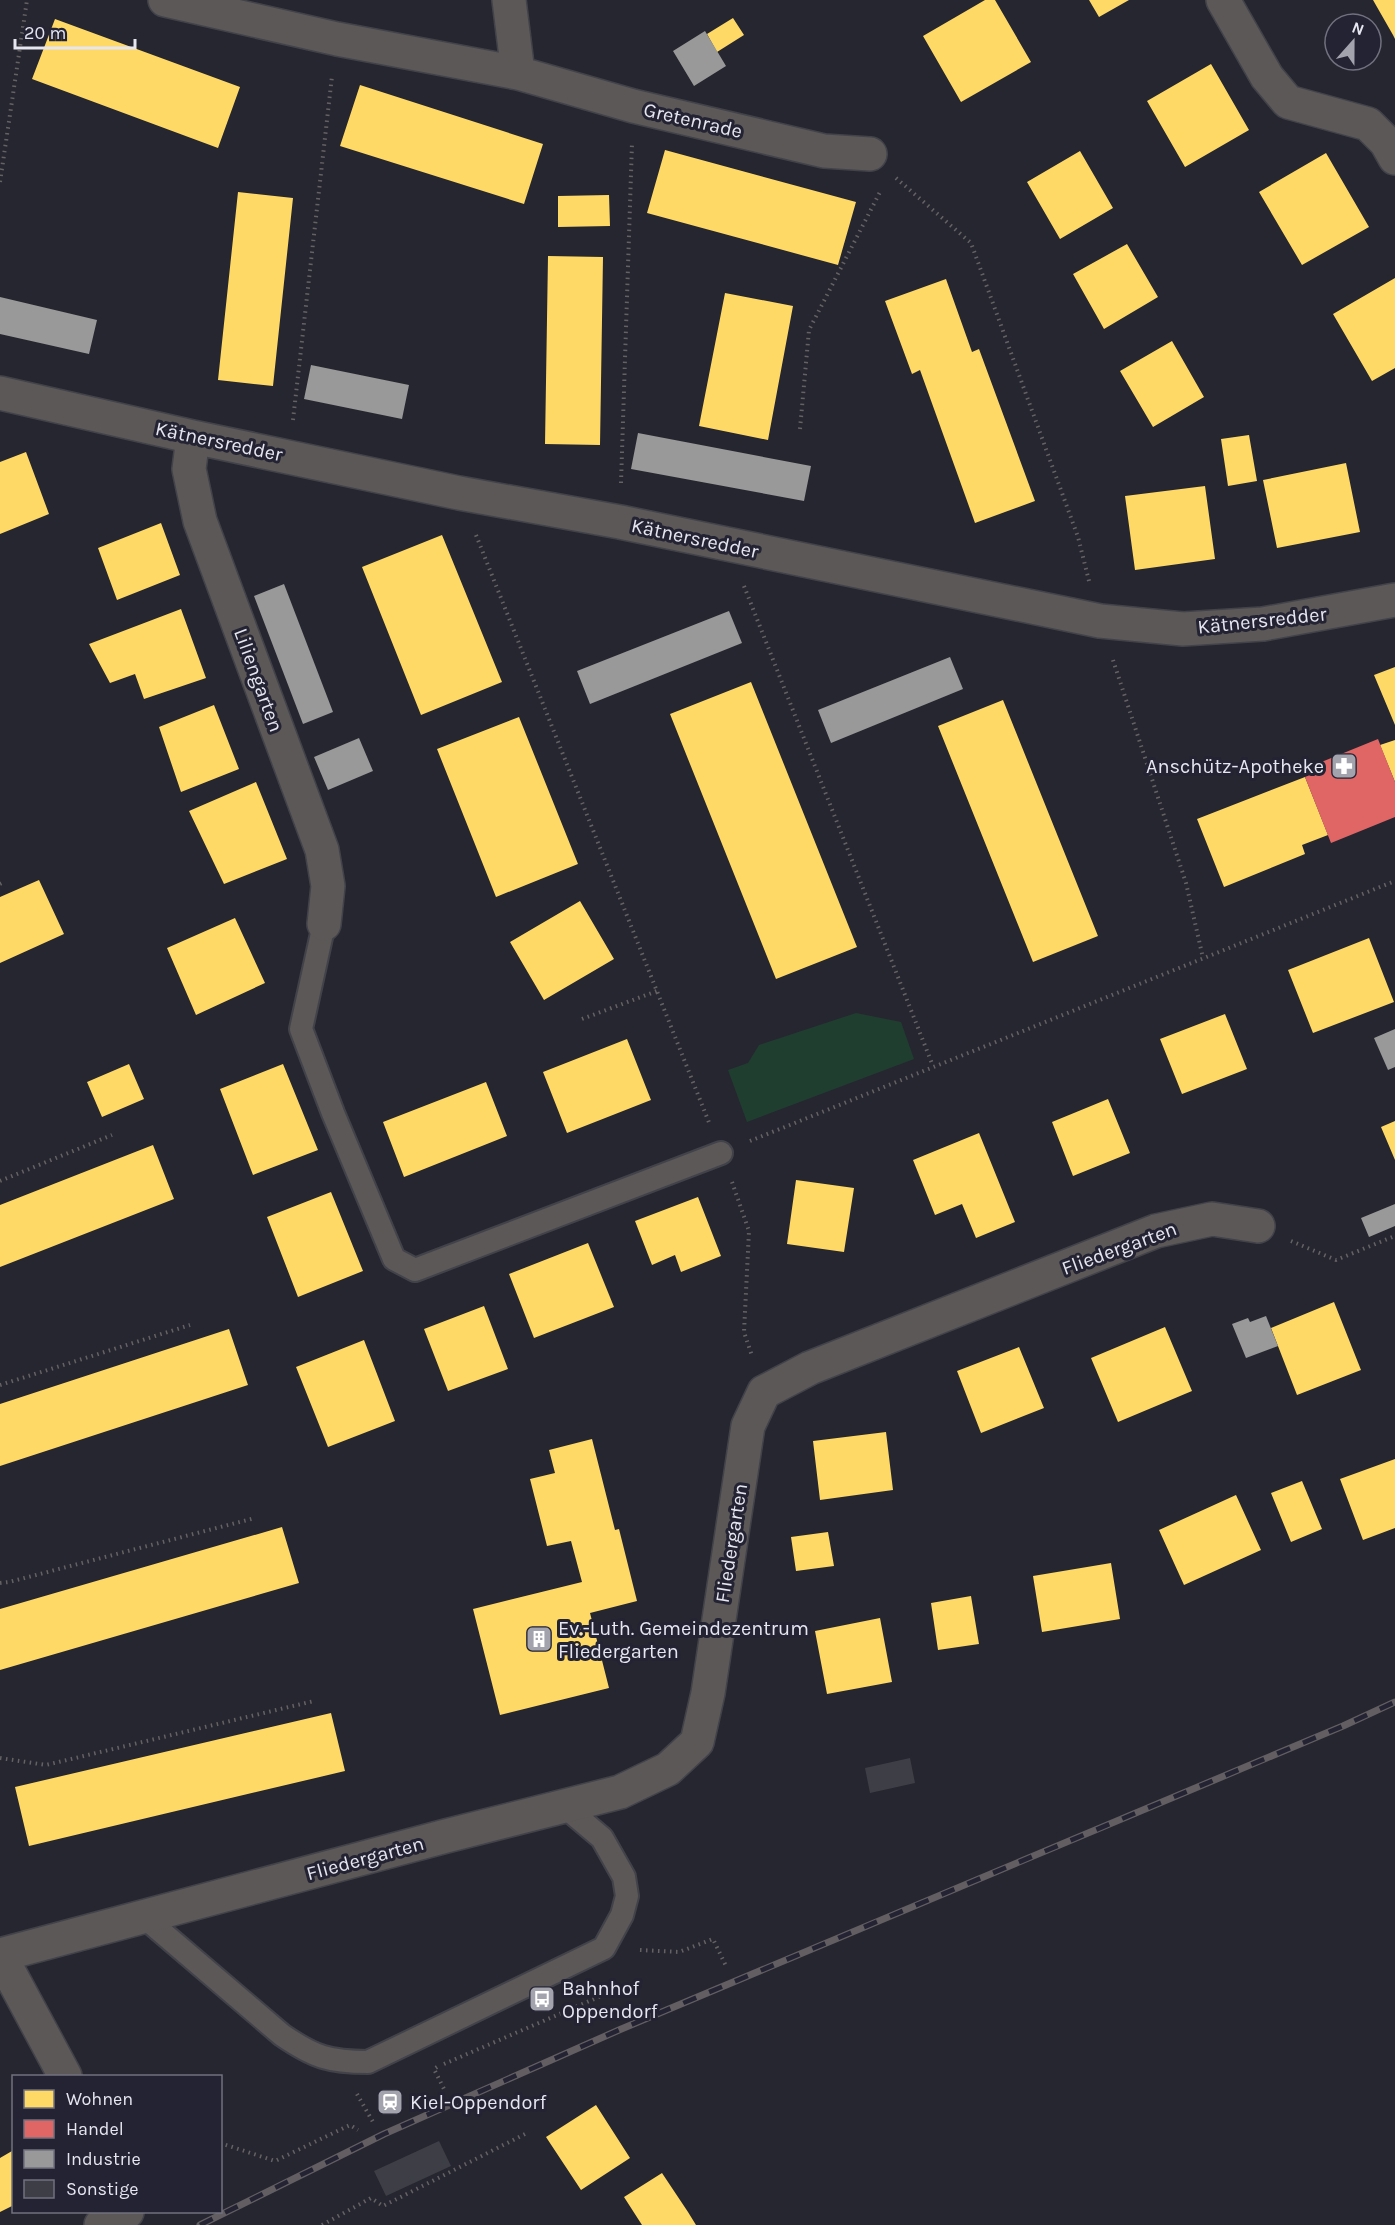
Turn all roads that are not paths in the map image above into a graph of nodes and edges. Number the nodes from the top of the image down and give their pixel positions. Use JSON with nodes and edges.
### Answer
{"nodes":[{"id":1,"x":165,"y":0,"type":"edge"},
{"id":2,"x":509,"y":0,"type":"edge"},
{"id":3,"x":1223,"y":0,"type":"edge"},
{"id":4,"x":518,"y":74,"type":"junction"},
{"id":5,"x":1395,"y":158,"type":"edge"},
{"id":6,"x":880,"y":164,"type":"road end"},
{"id":7,"x":0,"y":393,"type":"edge"},
{"id":8,"x":193,"y":437,"type":"junction"},
{"id":9,"x":1395,"y":600,"type":"edge"},
{"id":10,"x":324,"y":924,"type":"joint"},
{"id":11,"x":721,"y":1153,"type":"road end"},
{"id":12,"x":1258,"y":1226,"type":"road end"},
{"id":13,"x":564,"y":1806,"type":"junction"},
{"id":14,"x":144,"y":1917,"type":"junction"},
{"id":15,"x":3,"y":1961,"type":"edge"},
{"id":16,"x":64,"y":2075,"type":"edge"},
{"id":17,"x":123,"y":2213,"type":"edge"},
{"id":18,"x":100,"y":2225,"type":"edge"}],
"edges":[{"from":1,"to":4,"type":"street","name":"Gretenrade"},
{"from":2,"to":4,"type":"street"},
{"from":3,"to":5,"type":"street"},
{"from":4,"to":6,"type":"street","name":"Gretenrade"},
{"from":7,"to":8,"type":"street","name":"Kätnersredder"},
{"from":8,"to":9,"type":"street","name":"Kätnersredder"},
{"from":8,"to":10,"type":"street","name":"Liliengarten"},
{"from":10,"to":11,"type":"lane"},
{"from":12,"to":13,"type":"street","name":"Fliedergarten"},
{"from":13,"to":14,"type":"street","name":"Fliedergarten"},
{"from":13,"to":14,"type":"lane"},
{"from":14,"to":15,"type":"street","name":"Fliedergarten"},
{"from":15,"to":16,"type":"street"},
{"from":17,"to":18,"type":"street"}]}
